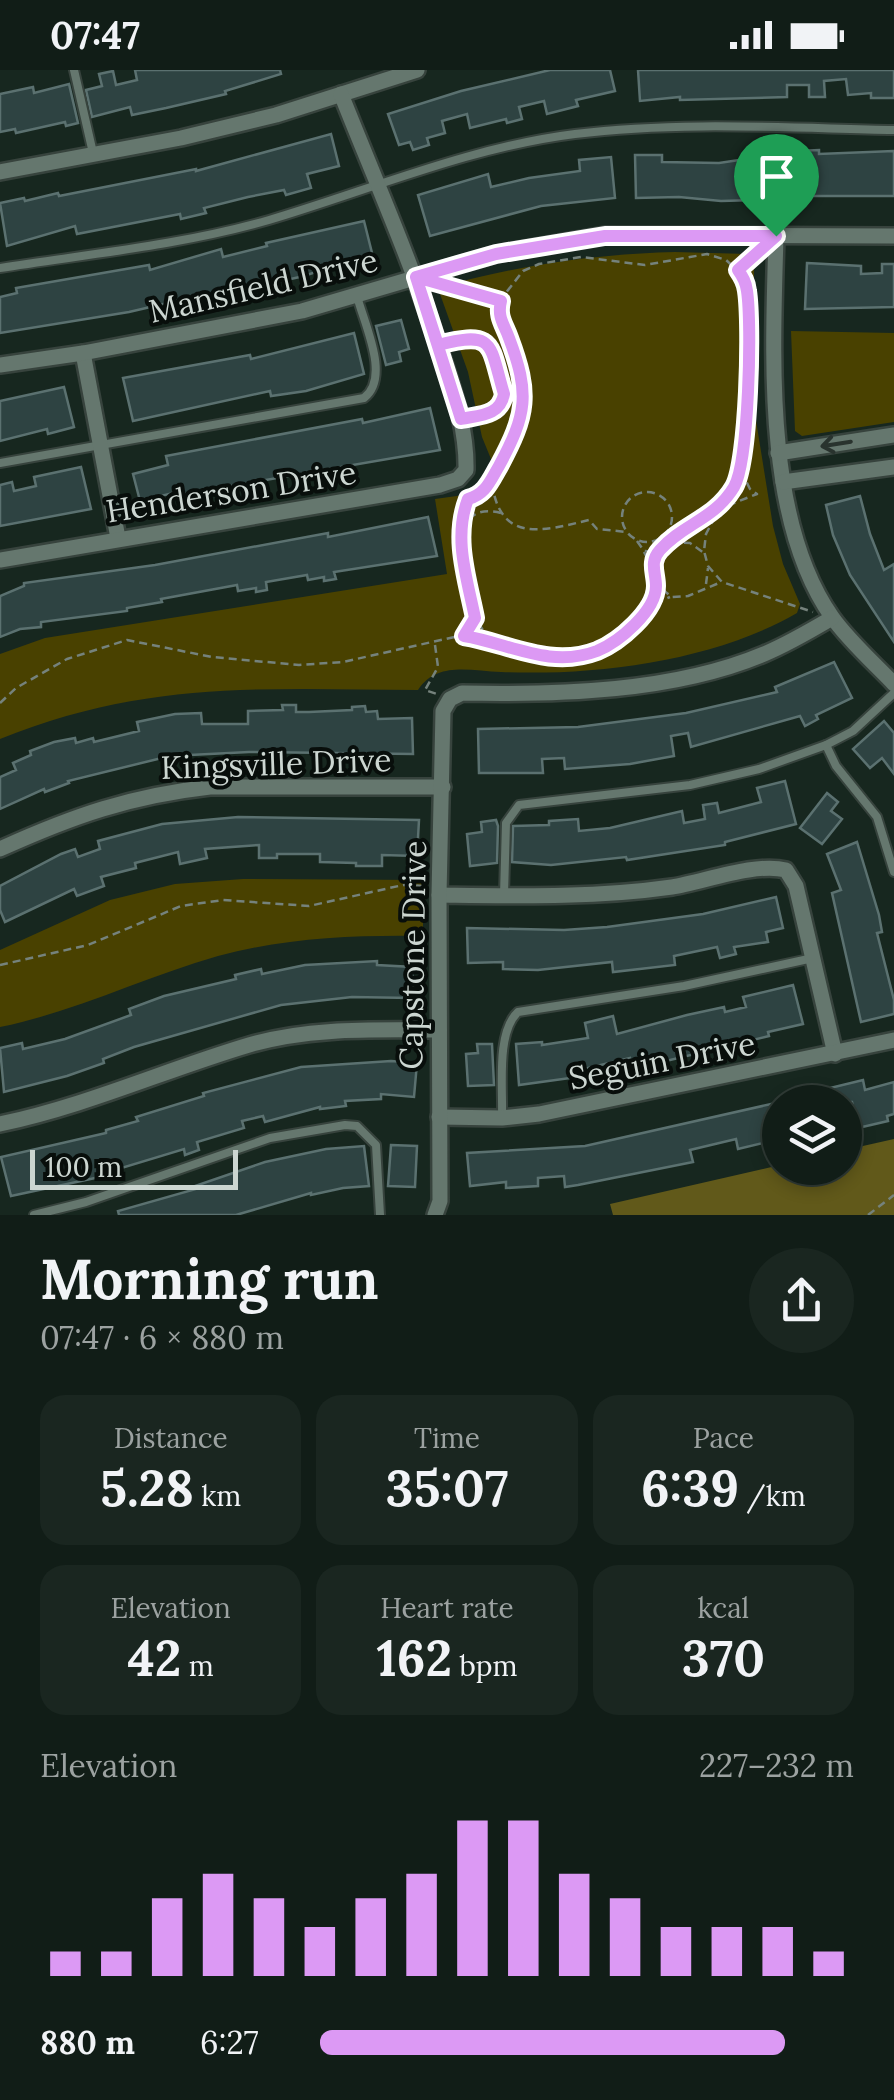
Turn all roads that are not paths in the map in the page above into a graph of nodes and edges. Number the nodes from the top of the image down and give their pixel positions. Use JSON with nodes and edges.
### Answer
{"nodes":[{"id":1,"x":74,"y":70,"type":"edge"},
{"id":2,"x":417,"y":70,"type":"edge"},
{"id":3,"x":342,"y":94,"type":"junction"},
{"id":4,"x":894,"y":130,"type":"edge"},
{"id":5,"x":94,"y":155,"type":"junction"},
{"id":6,"x":0,"y":172,"type":"edge"},
{"id":7,"x":377,"y":186,"type":"junction"},
{"id":8,"x":776,"y":236,"type":"junction"},
{"id":9,"x":894,"y":236,"type":"edge"},
{"id":10,"x":0,"y":268,"type":"edge"},
{"id":11,"x":416,"y":277,"type":"junction"},
{"id":12,"x":357,"y":296,"type":"junction"},
{"id":13,"x":438,"y":345,"type":"junction"},
{"id":14,"x":83,"y":353,"type":"junction"},
{"id":15,"x":0,"y":365,"type":"edge"},
{"id":16,"x":461,"y":419,"type":"junction"},
{"id":17,"x":894,"y":435,"type":"edge"},
{"id":18,"x":103,"y":446,"type":"junction"},
{"id":19,"x":778,"y":453,"type":"junction"},
{"id":20,"x":0,"y":463,"type":"edge"},
{"id":21,"x":894,"y":467,"type":"edge"},
{"id":22,"x":783,"y":482,"type":"junction"},
{"id":23,"x":118,"y":538,"type":"junction"},
{"id":24,"x":0,"y":560,"type":"edge"},
{"id":25,"x":832,"y":618,"type":"junction"},
{"id":26,"x":894,"y":684,"type":"edge"},
{"id":27,"x":894,"y":693,"type":"edge"},
{"id":28,"x":826,"y":745,"type":"junction"},
{"id":29,"x":443,"y":787,"type":"junction"},
{"id":30,"x":0,"y":849,"type":"edge"},
{"id":31,"x":894,"y":872,"type":"edge"},
{"id":32,"x":436,"y":890,"type":"junction"},
{"id":33,"x":504,"y":896,"type":"junction"},
{"id":34,"x":813,"y":958,"type":"junction"},
{"id":35,"x":439,"y":1030,"type":"junction"},
{"id":36,"x":894,"y":1040,"type":"edge"},
{"id":37,"x":835,"y":1054,"type":"junction"},
{"id":38,"x":439,"y":1117,"type":"junction"},
{"id":39,"x":502,"y":1118,"type":"junction"},
{"id":40,"x":0,"y":1124,"type":"edge"},
{"id":41,"x":437,"y":1214,"type":"edge"},
{"id":42,"x":34,"y":1215,"type":"edge"},
{"id":43,"x":380,"y":1215,"type":"edge"}],
"edges":[{"from":1,"to":5,"type":"lane"},
{"from":2,"to":3,"type":"street"},
{"from":3,"to":5,"type":"street"},
{"from":3,"to":7,"type":"street"},
{"from":4,"to":7,"type":"lane"},
{"from":5,"to":6,"type":"street"},
{"from":7,"to":10,"type":"lane"},
{"from":7,"to":11,"type":"street"},
{"from":8,"to":9,"type":"street","name":"Mansfield Drive"},
{"from":8,"to":11,"type":"street","name":"Mansfield Drive"},
{"from":8,"to":19,"type":"street"},
{"from":11,"to":12,"type":"street","name":"Mansfield Drive"},
{"from":11,"to":13,"type":"street"},
{"from":12,"to":14,"type":"street","name":"Mansfield Drive"},
{"from":12,"to":18,"type":"lane"},
{"from":13,"to":16,"type":"street"},
{"from":13,"to":16,"type":"lane"},
{"from":14,"to":15,"type":"street","name":"Mansfield Drive"},
{"from":14,"to":18,"type":"street"},
{"from":16,"to":23,"type":"street","name":"Henderson Drive"},
{"from":17,"to":19,"type":"street","one_way":true},
{"from":18,"to":20,"type":"lane"},
{"from":18,"to":23,"type":"street"},
{"from":19,"to":22,"type":"street"},
{"from":21,"to":22,"type":"street"},
{"from":22,"to":25,"type":"street"},
{"from":23,"to":24,"type":"street","name":"Henderson Drive"},
{"from":25,"to":26,"type":"street"},
{"from":25,"to":29,"type":"street","name":"Capstone Drive"},
{"from":27,"to":28,"type":"lane"},
{"from":28,"to":31,"type":"lane"},
{"from":28,"to":33,"type":"lane"},
{"from":29,"to":30,"type":"street","name":"Kingsville Drive"},
{"from":29,"to":32,"type":"street","name":"Capstone Drive"},
{"from":32,"to":33,"type":"street"},
{"from":32,"to":35,"type":"street","name":"Capstone Drive"},
{"from":33,"to":34,"type":"street"},
{"from":34,"to":37,"type":"street"},
{"from":34,"to":39,"type":"lane"},
{"from":35,"to":38,"type":"street","name":"Capstone Drive"},
{"from":35,"to":40,"type":"street"},
{"from":36,"to":37,"type":"street","name":"Seguin Drive"},
{"from":37,"to":39,"type":"street","name":"Seguin Drive"},
{"from":38,"to":39,"type":"street","name":"Seguin Drive"},
{"from":38,"to":41,"type":"street","name":"Capstone Drive"},
{"from":42,"to":43,"type":"lane"}]}
